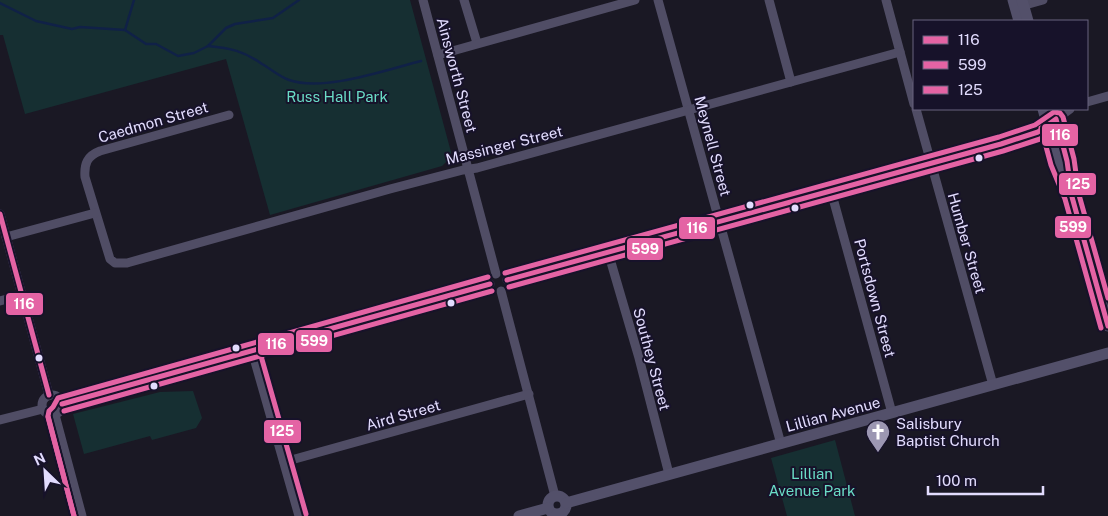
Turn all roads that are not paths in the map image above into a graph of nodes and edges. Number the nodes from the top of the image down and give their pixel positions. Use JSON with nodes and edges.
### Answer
{"nodes":[{"id":1,"x":423,"y":0,"type":"edge"},
{"id":2,"x":464,"y":0,"type":"edge"},
{"id":3,"x":635,"y":0,"type":"edge"},
{"id":4,"x":658,"y":0,"type":"edge"},
{"id":5,"x":769,"y":0,"type":"edge"},
{"id":6,"x":886,"y":0,"type":"edge"},
{"id":7,"x":1043,"y":0,"type":"edge"},
{"id":8,"x":1019,"y":3,"type":"edge"},
{"id":9,"x":1019,"y":20,"type":"edge"},
{"id":10,"x":1028,"y":20,"type":"edge"},
{"id":11,"x":477,"y":44,"type":"junction"},
{"id":12,"x":900,"y":52,"type":"junction"},
{"id":13,"x":438,"y":55,"type":"junction"},
{"id":14,"x":791,"y":82,"type":"junction"},
{"id":15,"x":1108,"y":96,"type":"edge"},
{"id":16,"x":913,"y":100,"type":"edge"},
{"id":17,"x":1088,"y":102,"type":"edge"},
{"id":18,"x":688,"y":110,"type":"junction"},
{"id":19,"x":916,"y":110,"type":"edge"},
{"id":20,"x":1068,"y":110,"type":"edge"},
{"id":21,"x":228,"y":115,"type":"dead end"},
{"id":22,"x":1052,"y":118,"type":"edge"},
{"id":23,"x":930,"y":163,"type":"junction"},
{"id":24,"x":468,"y":170,"type":"junction"},
{"id":25,"x":831,"y":190,"type":"junction"},
{"id":26,"x":95,"y":212,"type":"junction"},
{"id":27,"x":0,"y":214,"type":"edge"},
{"id":28,"x":719,"y":221,"type":"junction"},
{"id":29,"x":6,"y":237,"type":"junction"},
{"id":30,"x":608,"y":252,"type":"junction"},
{"id":31,"x":496,"y":274,"type":"junction"},
{"id":32,"x":507,"y":280,"type":"junction"},
{"id":33,"x":490,"y":284,"type":"junction"},
{"id":34,"x":501,"y":291,"type":"junction"},
{"id":35,"x":22,"y":295,"type":"junction"},
{"id":36,"x":0,"y":301,"type":"edge"},
{"id":37,"x":1108,"y":326,"type":"edge"},
{"id":38,"x":252,"y":351,"type":"junction"},
{"id":39,"x":1108,"y":353,"type":"edge"},
{"id":40,"x":993,"y":385,"type":"junction"},
{"id":41,"x":529,"y":394,"type":"junction"},
{"id":42,"x":49,"y":395,"type":"junction"},
{"id":43,"x":62,"y":404,"type":"junction"},
{"id":44,"x":43,"y":409,"type":"junction"},
{"id":45,"x":892,"y":413,"type":"junction"},
{"id":46,"x":55,"y":415,"type":"junction"},
{"id":47,"x":0,"y":420,"type":"edge"},
{"id":48,"x":780,"y":444,"type":"junction"},
{"id":49,"x":284,"y":462,"type":"junction"},
{"id":50,"x":669,"y":474,"type":"junction"},
{"id":51,"x":555,"y":496,"type":"junction"},
{"id":52,"x":566,"y":503,"type":"junction"},
{"id":53,"x":548,"y":508,"type":"junction"},
{"id":54,"x":560,"y":515,"type":"edge"},
{"id":55,"x":82,"y":516,"type":"edge"},
{"id":56,"x":299,"y":516,"type":"edge"},
{"id":57,"x":519,"y":516,"type":"edge"}],
"edges":[{"from":1,"to":13,"type":"street","name":"Ainsworth Street"},
{"from":2,"to":11,"type":"street"},
{"from":3,"to":11,"type":"street"},
{"from":4,"to":18,"type":"street","name":"Meynell Street"},
{"from":5,"to":14,"type":"street"},
{"from":6,"to":12,"type":"street"},
{"from":7,"to":8,"type":"street"},
{"from":8,"to":9,"type":"street"},
{"from":8,"to":10,"type":"street"},
{"from":11,"to":13,"type":"street"},
{"from":12,"to":14,"type":"street","name":"Massinger Street"},
{"from":12,"to":16,"type":"street"},
{"from":13,"to":24,"type":"street","name":"Ainsworth Street"},
{"from":14,"to":18,"type":"street","name":"Massinger Street"},
{"from":15,"to":17,"type":"street"},
{"from":18,"to":24,"type":"street","name":"Massinger Street"},
{"from":18,"to":28,"type":"street","name":"Meynell Street"},
{"from":19,"to":23,"type":"street","name":"Humber Street"},
{"from":20,"to":22,"type":"street"},
{"from":21,"to":26,"type":"street","name":"Caedmon Street"},
{"from":22,"to":23,"type":"street"},
{"from":22,"to":37,"type":"street"},
{"from":23,"to":25,"type":"street"},
{"from":23,"to":40,"type":"street","name":"Humber Street"},
{"from":24,"to":26,"type":"street","name":"Massinger Street"},
{"from":24,"to":31,"type":"street","name":"Ainsworth Street"},
{"from":25,"to":28,"type":"street"},
{"from":25,"to":45,"type":"street","name":"Portsdown Street"},
{"from":26,"to":29,"type":"street"},
{"from":27,"to":29,"type":"street"},
{"from":28,"to":30,"type":"street"},
{"from":28,"to":48,"type":"street","name":"Meynell Street"},
{"from":29,"to":35,"type":"street"},
{"from":30,"to":32,"type":"street"},
{"from":30,"to":50,"type":"street","name":"Southey Street"},
{"from":31,"to":32,"type":"street"},
{"from":31,"to":33,"type":"street"},
{"from":32,"to":34,"type":"street"},
{"from":33,"to":34,"type":"street"},
{"from":33,"to":38,"type":"street"},
{"from":34,"to":41,"type":"street"},
{"from":35,"to":36,"type":"street"},
{"from":35,"to":42,"type":"street"},
{"from":38,"to":43,"type":"street"},
{"from":38,"to":49,"type":"street"},
{"from":39,"to":40,"type":"street","name":"Lillian Avenue"},
{"from":40,"to":45,"type":"street","name":"Lillian Avenue"},
{"from":41,"to":49,"type":"street","name":"Aird Street"},
{"from":41,"to":51,"type":"street"},
{"from":42,"to":43,"type":"street"},
{"from":42,"to":44,"type":"street"},
{"from":43,"to":46,"type":"street"},
{"from":44,"to":46,"type":"street"},
{"from":44,"to":47,"type":"street"},
{"from":45,"to":48,"type":"street","name":"Lillian Avenue"},
{"from":46,"to":55,"type":"street"},
{"from":48,"to":50,"type":"street","name":"Lillian Avenue"},
{"from":49,"to":56,"type":"street"},
{"from":50,"to":52,"type":"street","name":"Lillian Avenue"},
{"from":51,"to":52,"type":"street"},
{"from":51,"to":53,"type":"street"},
{"from":52,"to":54,"type":"street"},
{"from":53,"to":54,"type":"street"},
{"from":53,"to":57,"type":"street"}]}
